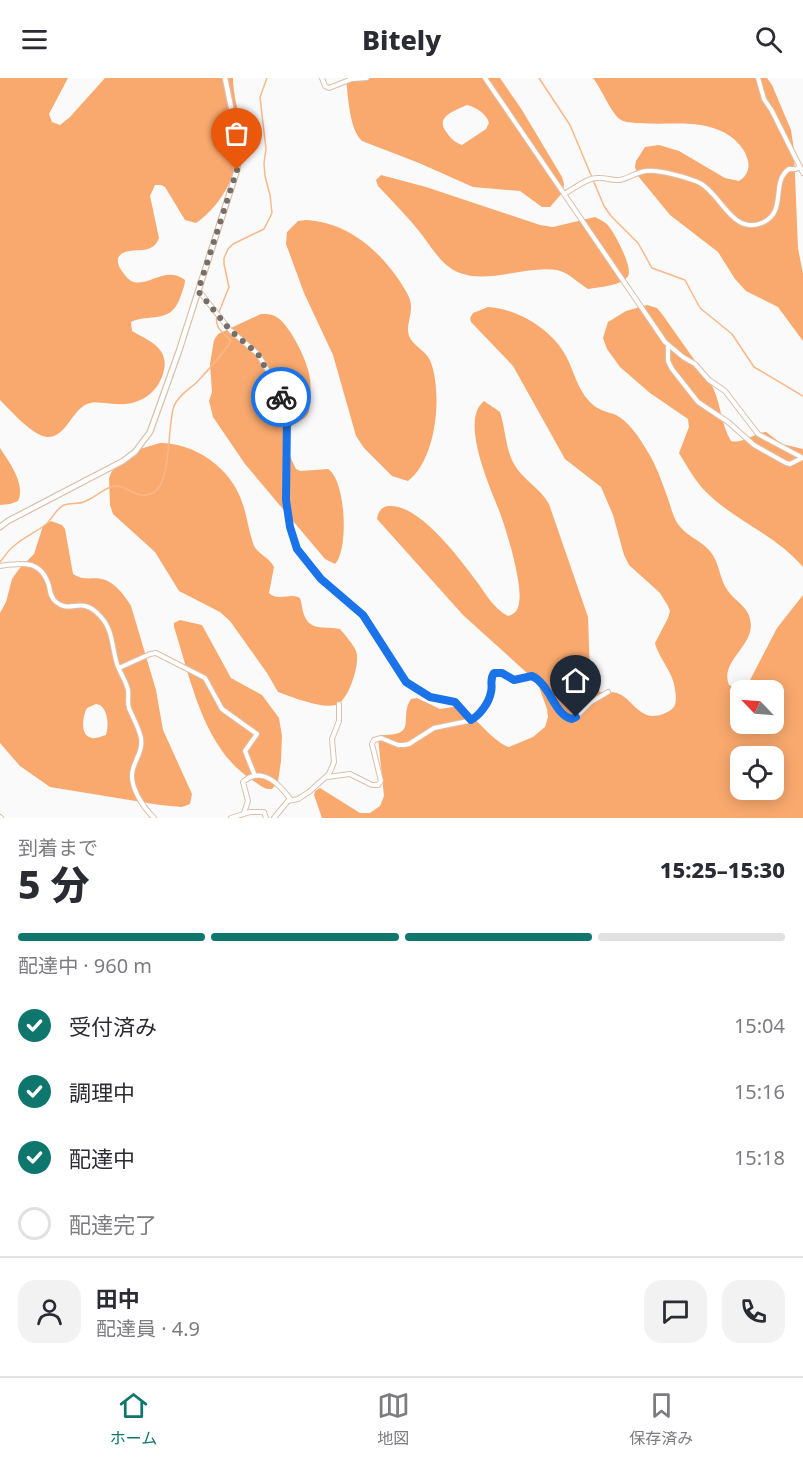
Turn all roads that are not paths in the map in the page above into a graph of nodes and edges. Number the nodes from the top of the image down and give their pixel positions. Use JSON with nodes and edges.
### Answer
{"nodes":[{"id":1,"x":225,"y":78,"type":"edge"},
{"id":2,"x":322,"y":78,"type":"edge"},
{"id":3,"x":367,"y":78,"type":"edge"},
{"id":4,"x":485,"y":78,"type":"edge"},
{"id":5,"x":758,"y":78,"type":"edge"},
{"id":6,"x":800,"y":166,"type":"junction"},
{"id":7,"x":803,"y":173,"type":"edge"},
{"id":8,"x":564,"y":194,"type":"junction"},
{"id":9,"x":198,"y":291,"type":"junction"},
{"id":10,"x":669,"y":345,"type":"junction"},
{"id":11,"x":803,"y":458,"type":"edge"},
{"id":12,"x":0,"y":527,"type":"edge"},
{"id":13,"x":0,"y":566,"type":"edge"},
{"id":14,"x":119,"y":668,"type":"junction"},
{"id":15,"x":608,"y":692,"type":"dead end"},
{"id":16,"x":339,"y":704,"type":"dead end"},
{"id":17,"x":471,"y":720,"type":"junction"},
{"id":18,"x":255,"y":776,"type":"junction"},
{"id":19,"x":327,"y":777,"type":"junction"},
{"id":20,"x":292,"y":800,"type":"junction"},
{"id":21,"x":244,"y":813,"type":"junction"},
{"id":22,"x":154,"y":818,"type":"edge"},
{"id":23,"x":231,"y":818,"type":"edge"},
{"id":24,"x":266,"y":818,"type":"edge"},
{"id":25,"x":274,"y":818,"type":"edge"}],
"edges":[{"from":1,"to":9,"type":"main road"},
{"from":2,"to":3,"type":"street"},
{"from":4,"to":8,"type":"street"},
{"from":5,"to":6,"type":"street"},
{"from":6,"to":7,"type":"street"},
{"from":6,"to":8,"type":"street"},
{"from":8,"to":10,"type":"street"},
{"from":9,"to":12,"type":"main road"},
{"from":9,"to":17,"type":"street"},
{"from":10,"to":11,"type":"street"},
{"from":10,"to":11,"type":"street"},
{"from":13,"to":14,"type":"street"},
{"from":14,"to":18,"type":"street"},
{"from":14,"to":22,"type":"street"},
{"from":15,"to":17,"type":"street"},
{"from":16,"to":19,"type":"street"},
{"from":17,"to":19,"type":"street"},
{"from":18,"to":20,"type":"street"},
{"from":18,"to":21,"type":"street"},
{"from":19,"to":20,"type":"street"},
{"from":20,"to":25,"type":"street"},
{"from":21,"to":23,"type":"street"},
{"from":21,"to":24,"type":"street"}]}
